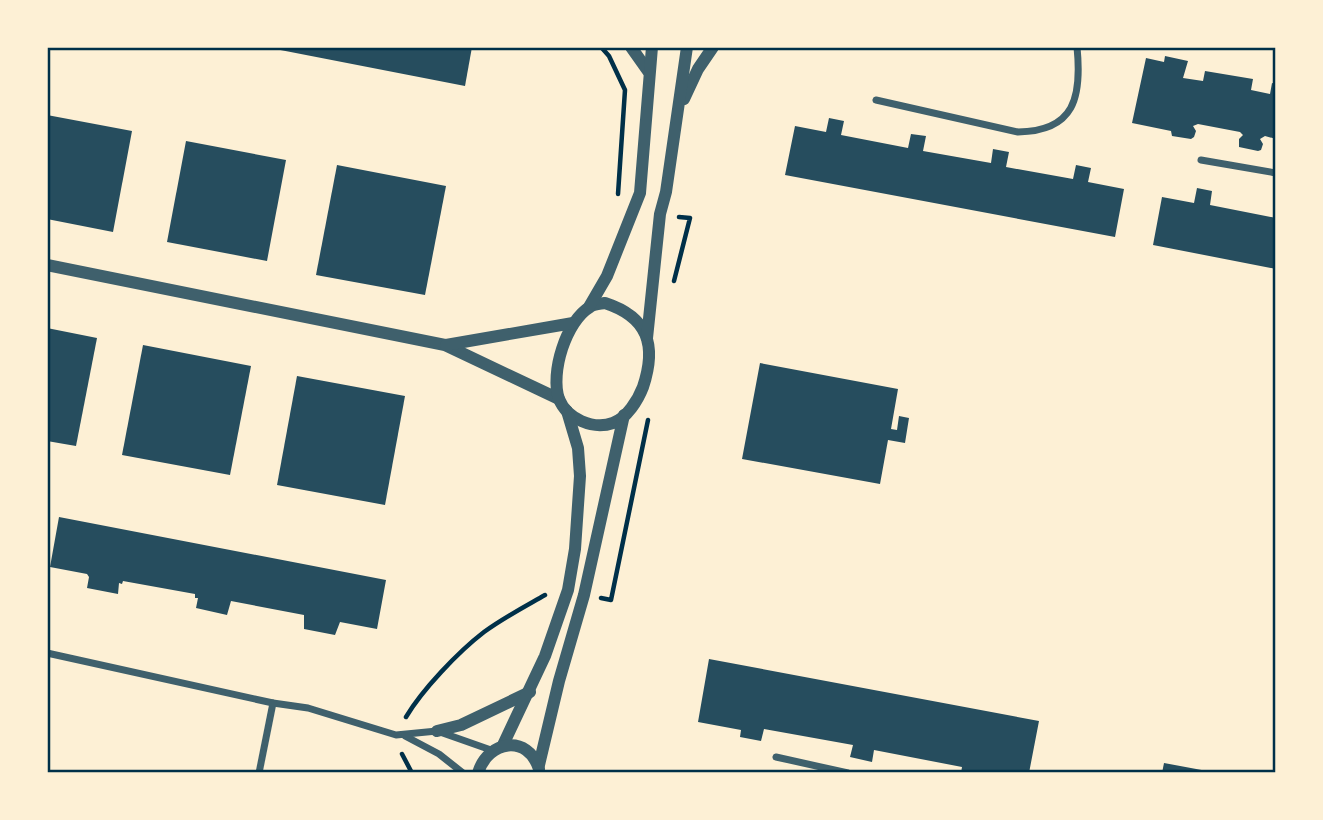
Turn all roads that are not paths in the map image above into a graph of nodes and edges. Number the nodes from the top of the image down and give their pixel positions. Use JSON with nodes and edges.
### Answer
{"nodes":[{"id":1,"x":631,"y":47,"type":"edge"},
{"id":2,"x":652,"y":47,"type":"edge"},
{"id":3,"x":687,"y":47,"type":"edge"},
{"id":4,"x":713,"y":47,"type":"edge"},
{"id":5,"x":1077,"y":47,"type":"edge"},
{"id":6,"x":648,"y":71,"type":"junction"},
{"id":7,"x":876,"y":100,"type":"dead end"},
{"id":8,"x":675,"y":119,"type":"junction"},
{"id":9,"x":1201,"y":160,"type":"dead end"},
{"id":10,"x":1276,"y":173,"type":"edge"},
{"id":11,"x":47,"y":265,"type":"edge"},
{"id":12,"x":589,"y":307,"type":"junction"},
{"id":13,"x":573,"y":323,"type":"junction"},
{"id":14,"x":647,"y":338,"type":"junction"},
{"id":15,"x":445,"y":345,"type":"junction"},
{"id":16,"x":559,"y":398,"type":"junction"},
{"id":17,"x":567,"y":411,"type":"junction"},
{"id":18,"x":624,"y":415,"type":"junction"},
{"id":19,"x":47,"y":653,"type":"edge"},
{"id":20,"x":530,"y":692,"type":"junction"},
{"id":21,"x":273,"y":703,"type":"junction"},
{"id":22,"x":437,"y":731,"type":"junction"},
{"id":23,"x":404,"y":736,"type":"junction"},
{"id":24,"x":497,"y":748,"type":"junction"},
{"id":25,"x":776,"y":757,"type":"dead end"},
{"id":26,"x":539,"y":769,"type":"edge"},
{"id":27,"x":259,"y":773,"type":"edge"},
{"id":28,"x":463,"y":773,"type":"edge"},
{"id":29,"x":478,"y":773,"type":"edge"},
{"id":30,"x":848,"y":773,"type":"edge"}],
"edges":[{"from":1,"to":6,"type":"street"},
{"from":2,"to":6,"type":"street"},
{"from":3,"to":8,"type":"street"},
{"from":4,"to":8,"type":"street"},
{"from":5,"to":7,"type":"street"},
{"from":6,"to":12,"type":"street"},
{"from":8,"to":14,"type":"street"},
{"from":9,"to":10,"type":"street"},
{"from":11,"to":15,"type":"street"},
{"from":12,"to":13,"type":"street"},
{"from":12,"to":14,"type":"street"},
{"from":13,"to":15,"type":"street"},
{"from":13,"to":16,"type":"street"},
{"from":14,"to":18,"type":"street"},
{"from":15,"to":16,"type":"street"},
{"from":16,"to":17,"type":"street"},
{"from":17,"to":18,"type":"street"},
{"from":17,"to":20,"type":"street"},
{"from":18,"to":26,"type":"street"},
{"from":19,"to":21,"type":"street"},
{"from":20,"to":22,"type":"street"},
{"from":20,"to":24,"type":"street"},
{"from":21,"to":23,"type":"street"},
{"from":21,"to":27,"type":"street"},
{"from":22,"to":23,"type":"street"},
{"from":22,"to":24,"type":"street"},
{"from":23,"to":28,"type":"street"},
{"from":24,"to":26,"type":"street"},
{"from":24,"to":29,"type":"street"},
{"from":25,"to":30,"type":"street"}]}
